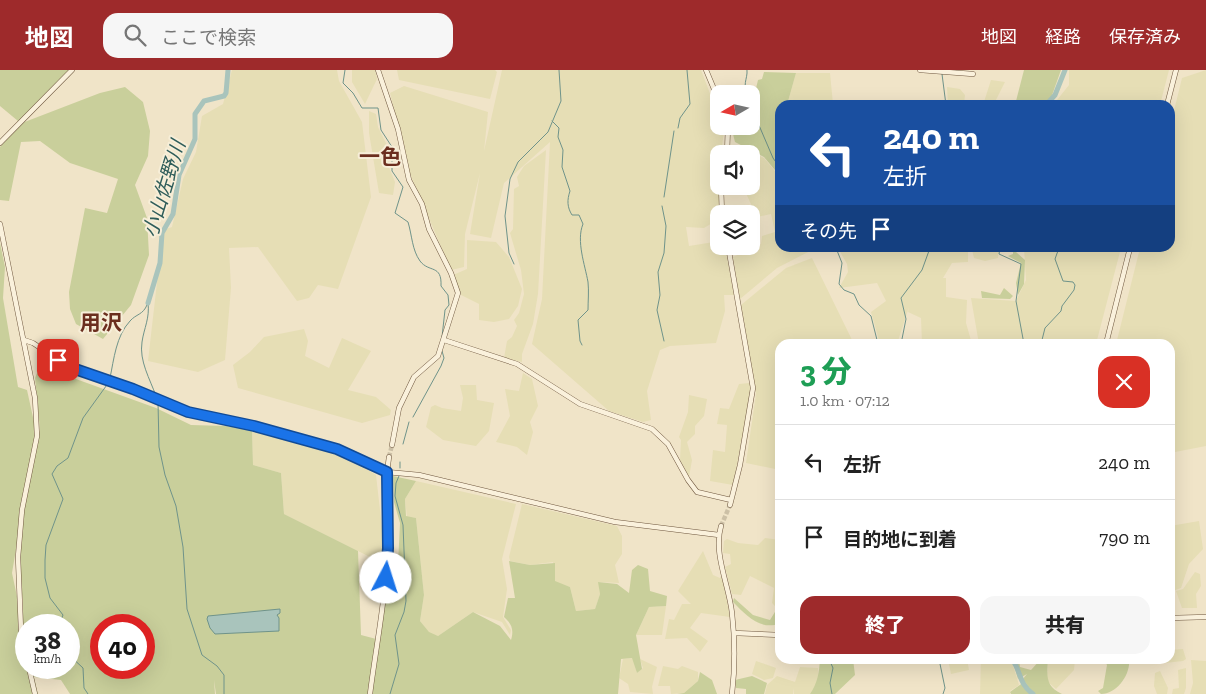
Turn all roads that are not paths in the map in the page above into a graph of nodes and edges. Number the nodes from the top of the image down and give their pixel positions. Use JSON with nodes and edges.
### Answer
{"nodes":[{"id":1,"x":72,"y":70,"type":"edge"},
{"id":2,"x":378,"y":70,"type":"edge"},
{"id":3,"x":706,"y":70,"type":"edge"},
{"id":4,"x":920,"y":70,"type":"edge"},
{"id":5,"x":1176,"y":70,"type":"edge"},
{"id":6,"x":973,"y":74,"type":"dead end"},
{"id":7,"x":712,"y":85,"type":"edge"},
{"id":8,"x":1168,"y":100,"type":"edge"},
{"id":9,"x":0,"y":143,"type":"edge"},
{"id":10,"x":0,"y":224,"type":"edge"},
{"id":11,"x":1129,"y":252,"type":"edge"},
{"id":12,"x":730,"y":255,"type":"edge"},
{"id":13,"x":1107,"y":339,"type":"edge"},
{"id":14,"x":24,"y":340,"type":"junction"},
{"id":15,"x":444,"y":340,"type":"junction"},
{"id":16,"x":392,"y":444,"type":"tunnel mouth"},
{"id":17,"x":389,"y":457,"type":"tunnel mouth"},
{"id":18,"x":387,"y":472,"type":"junction"},
{"id":19,"x":721,"y":526,"type":"tunnel mouth"},
{"id":20,"x":719,"y":535,"type":"junction"},
{"id":21,"x":20,"y":614,"type":"edge"},
{"id":22,"x":1206,"y":617,"type":"edge"},
{"id":23,"x":1175,"y":618,"type":"edge"},
{"id":24,"x":734,"y":633,"type":"junction"},
{"id":25,"x":775,"y":635,"type":"edge"},
{"id":26,"x":32,"y":679,"type":"edge"},
{"id":27,"x":35,"y":694,"type":"edge"},
{"id":28,"x":370,"y":694,"type":"edge"},
{"id":29,"x":732,"y":694,"type":"edge"}],
"edges":[{"from":1,"to":9,"type":"street"},
{"from":2,"to":15,"type":"street"},
{"from":3,"to":7,"type":"street"},
{"from":4,"to":6,"type":"street"},
{"from":5,"to":8,"type":"street"},
{"from":10,"to":14,"type":"street"},
{"from":11,"to":13,"type":"street"},
{"from":12,"to":15,"type":"street"},
{"from":14,"to":18,"type":"street"},
{"from":14,"to":21,"type":"street"},
{"from":15,"to":16,"type":"street"},
{"from":17,"to":18,"type":"street"},
{"from":18,"to":20,"type":"street"},
{"from":18,"to":28,"type":"street"},
{"from":19,"to":20,"type":"street"},
{"from":20,"to":24,"type":"street"},
{"from":22,"to":23,"type":"street"},
{"from":24,"to":25,"type":"street"},
{"from":24,"to":29,"type":"street"},
{"from":26,"to":27,"type":"street"}]}
